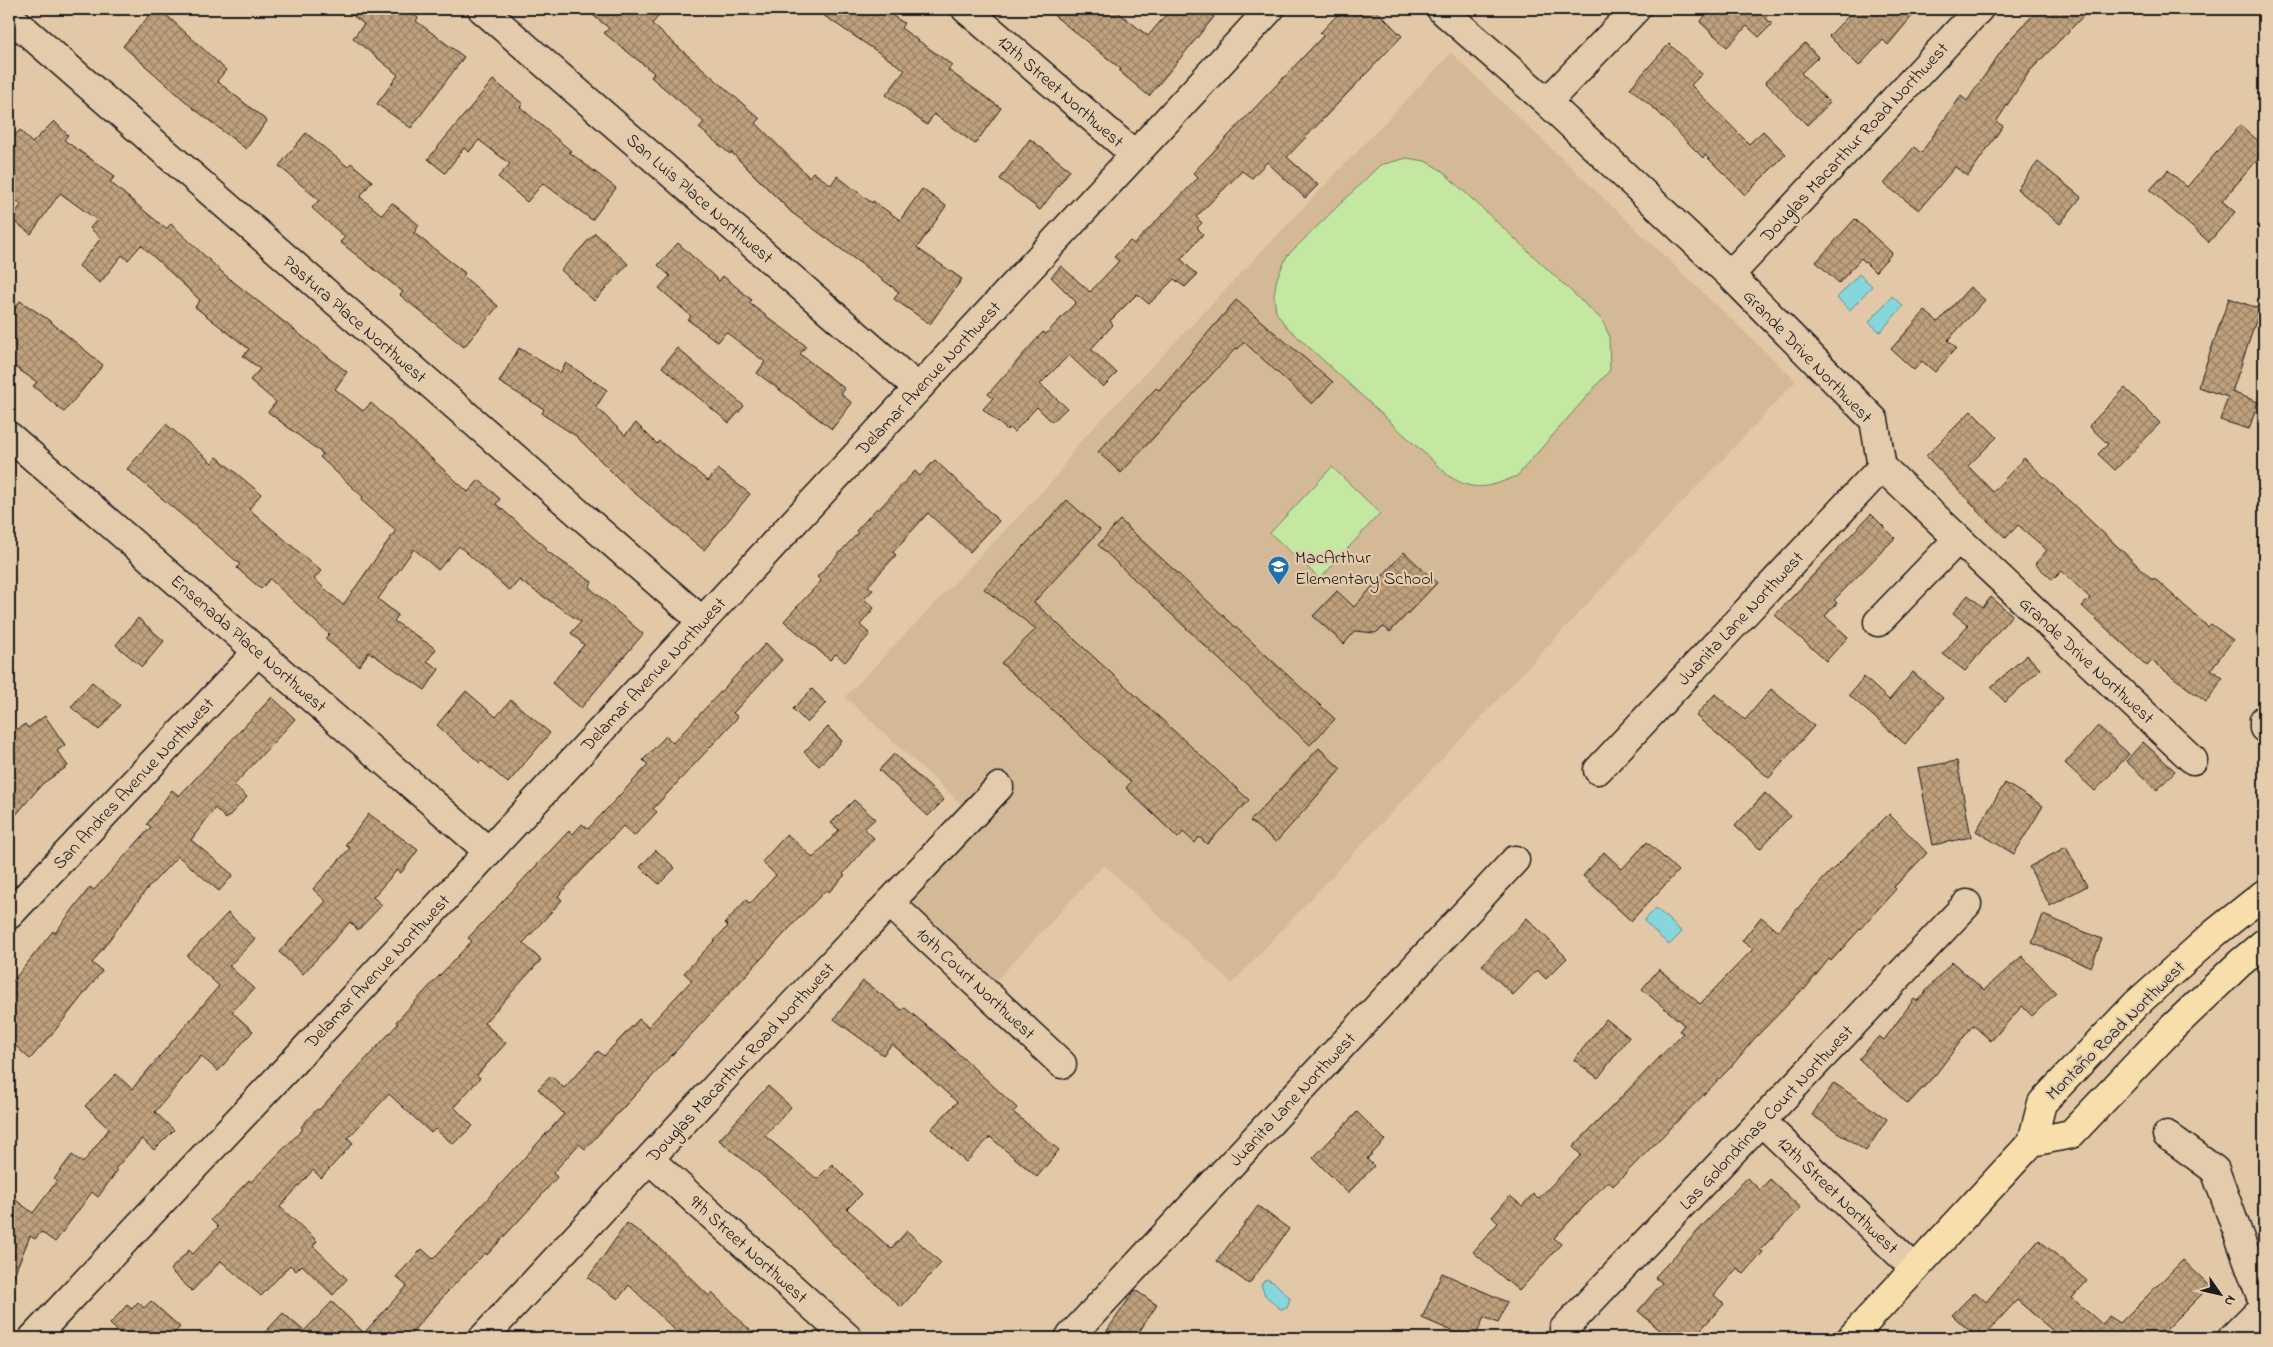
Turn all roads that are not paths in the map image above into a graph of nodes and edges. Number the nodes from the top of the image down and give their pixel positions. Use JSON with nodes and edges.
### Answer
{"nodes":[{"id":1,"x":482,"y":9,"type":"edge"},
{"id":2,"x":966,"y":9,"type":"edge"},
{"id":3,"x":1270,"y":9,"type":"edge"},
{"id":4,"x":1441,"y":9,"type":"edge"},
{"id":5,"x":1636,"y":9,"type":"edge"},
{"id":6,"x":1979,"y":9,"type":"edge"},
{"id":7,"x":9,"y":16,"type":"edge"},
{"id":8,"x":1547,"y":102,"type":"junction"},
{"id":9,"x":1134,"y":154,"type":"junction"},
{"id":10,"x":1730,"y":275,"type":"junction"},
{"id":11,"x":918,"y":388,"type":"junction"},
{"id":12,"x":9,"y":436,"type":"edge"},
{"id":13,"x":1882,"y":467,"type":"junction"},
{"id":14,"x":1958,"y":539,"type":"junction"},
{"id":15,"x":702,"y":620,"type":"junction"},
{"id":16,"x":1878,"y":622,"type":"dead end"},
{"id":17,"x":258,"y":651,"type":"junction"},
{"id":18,"x":2264,"y":720,"type":"edge"},
{"id":19,"x":2264,"y":728,"type":"edge"},
{"id":20,"x":2193,"y":760,"type":"dead end"},
{"id":21,"x":1598,"y":770,"type":"dead end"},
{"id":22,"x":999,"y":787,"type":"dead end"},
{"id":23,"x":488,"y":851,"type":"junction"},
{"id":24,"x":1515,"y":860,"type":"dead end"},
{"id":25,"x":2264,"y":894,"type":"edge"},
{"id":26,"x":890,"y":903,"type":"junction"},
{"id":27,"x":1967,"y":904,"type":"dead end"},
{"id":28,"x":9,"y":915,"type":"edge"},
{"id":29,"x":2264,"y":943,"type":"edge"},
{"id":30,"x":1062,"y":1064,"type":"dead end"},
{"id":31,"x":1761,"y":1121,"type":"junction"},
{"id":32,"x":2167,"y":1134,"type":"dead end"},
{"id":33,"x":2032,"y":1142,"type":"junction"},
{"id":34,"x":649,"y":1159,"type":"junction"},
{"id":35,"x":1915,"y":1269,"type":"junction"},
{"id":36,"x":2264,"y":1305,"type":"edge"},
{"id":37,"x":1564,"y":1329,"type":"dead end"},
{"id":38,"x":33,"y":1338,"type":"edge"},
{"id":39,"x":483,"y":1338,"type":"edge"},
{"id":40,"x":848,"y":1338,"type":"edge"},
{"id":41,"x":1069,"y":1338,"type":"edge"},
{"id":42,"x":1851,"y":1338,"type":"edge"},
{"id":43,"x":2232,"y":1338,"type":"edge"}],
"edges":[{"from":1,"to":11,"type":"street","name":"San Luis Place Northwest"},
{"from":2,"to":9,"type":"street","name":"12th Street Northwest"},
{"from":3,"to":9,"type":"street","name":"Delamar Avenue Northwest"},
{"from":4,"to":8,"type":"street","name":"Grande Drive Northwest"},
{"from":5,"to":8,"type":"street"},
{"from":6,"to":10,"type":"street","name":"Douglas Macarthur Road Northwest"},
{"from":7,"to":15,"type":"street","name":"Pastura Place Northwest"},
{"from":8,"to":10,"type":"street","name":"Grande Drive Northwest"},
{"from":9,"to":11,"type":"street","name":"Delamar Avenue Northwest"},
{"from":10,"to":13,"type":"street","name":"Grande Drive Northwest"},
{"from":11,"to":15,"type":"street","name":"Delamar Avenue Northwest"},
{"from":12,"to":17,"type":"street","name":"Ensenada Place Northwest"},
{"from":13,"to":14,"type":"street","name":"Grande Drive Northwest"},
{"from":13,"to":21,"type":"street","name":"Juanita Lane Northwest"},
{"from":14,"to":16,"type":"street"},
{"from":14,"to":20,"type":"street","name":"Grande Drive Northwest"},
{"from":15,"to":23,"type":"street","name":"Delamar Avenue Northwest"},
{"from":17,"to":23,"type":"street","name":"Ensenada Place Northwest"},
{"from":17,"to":28,"type":"street","name":"San Andres Avenue Northwest"},
{"from":18,"to":19,"type":"street"},
{"from":22,"to":26,"type":"street","name":"Douglas Macarthur Road Northwest"},
{"from":23,"to":38,"type":"street","name":"Delamar Avenue Northwest"},
{"from":24,"to":41,"type":"street","name":"Juanita Lane Northwest"},
{"from":25,"to":33,"type":"main road","name":"Montaño Road Northwest"},
{"from":26,"to":30,"type":"street","name":"10th Court Northwest"},
{"from":26,"to":34,"type":"street","name":"Douglas Macarthur Road Northwest"},
{"from":27,"to":31,"type":"street","name":"Las Golondrinas Court Northwest"},
{"from":29,"to":33,"type":"main road"},
{"from":31,"to":35,"type":"street","name":"12th Street Northwest"},
{"from":31,"to":37,"type":"street","name":"Las Golondrinas Court Northwest"},
{"from":32,"to":36,"type":"street"},
{"from":33,"to":35,"type":"main road","name":"Montaño Road Northwest"},
{"from":34,"to":39,"type":"street","name":"Douglas Macarthur Road Northwest"},
{"from":34,"to":40,"type":"street","name":"9th Street Northwest"},
{"from":35,"to":42,"type":"main road","name":"Montaño Road Northwest"},
{"from":36,"to":43,"type":"street"}]}
